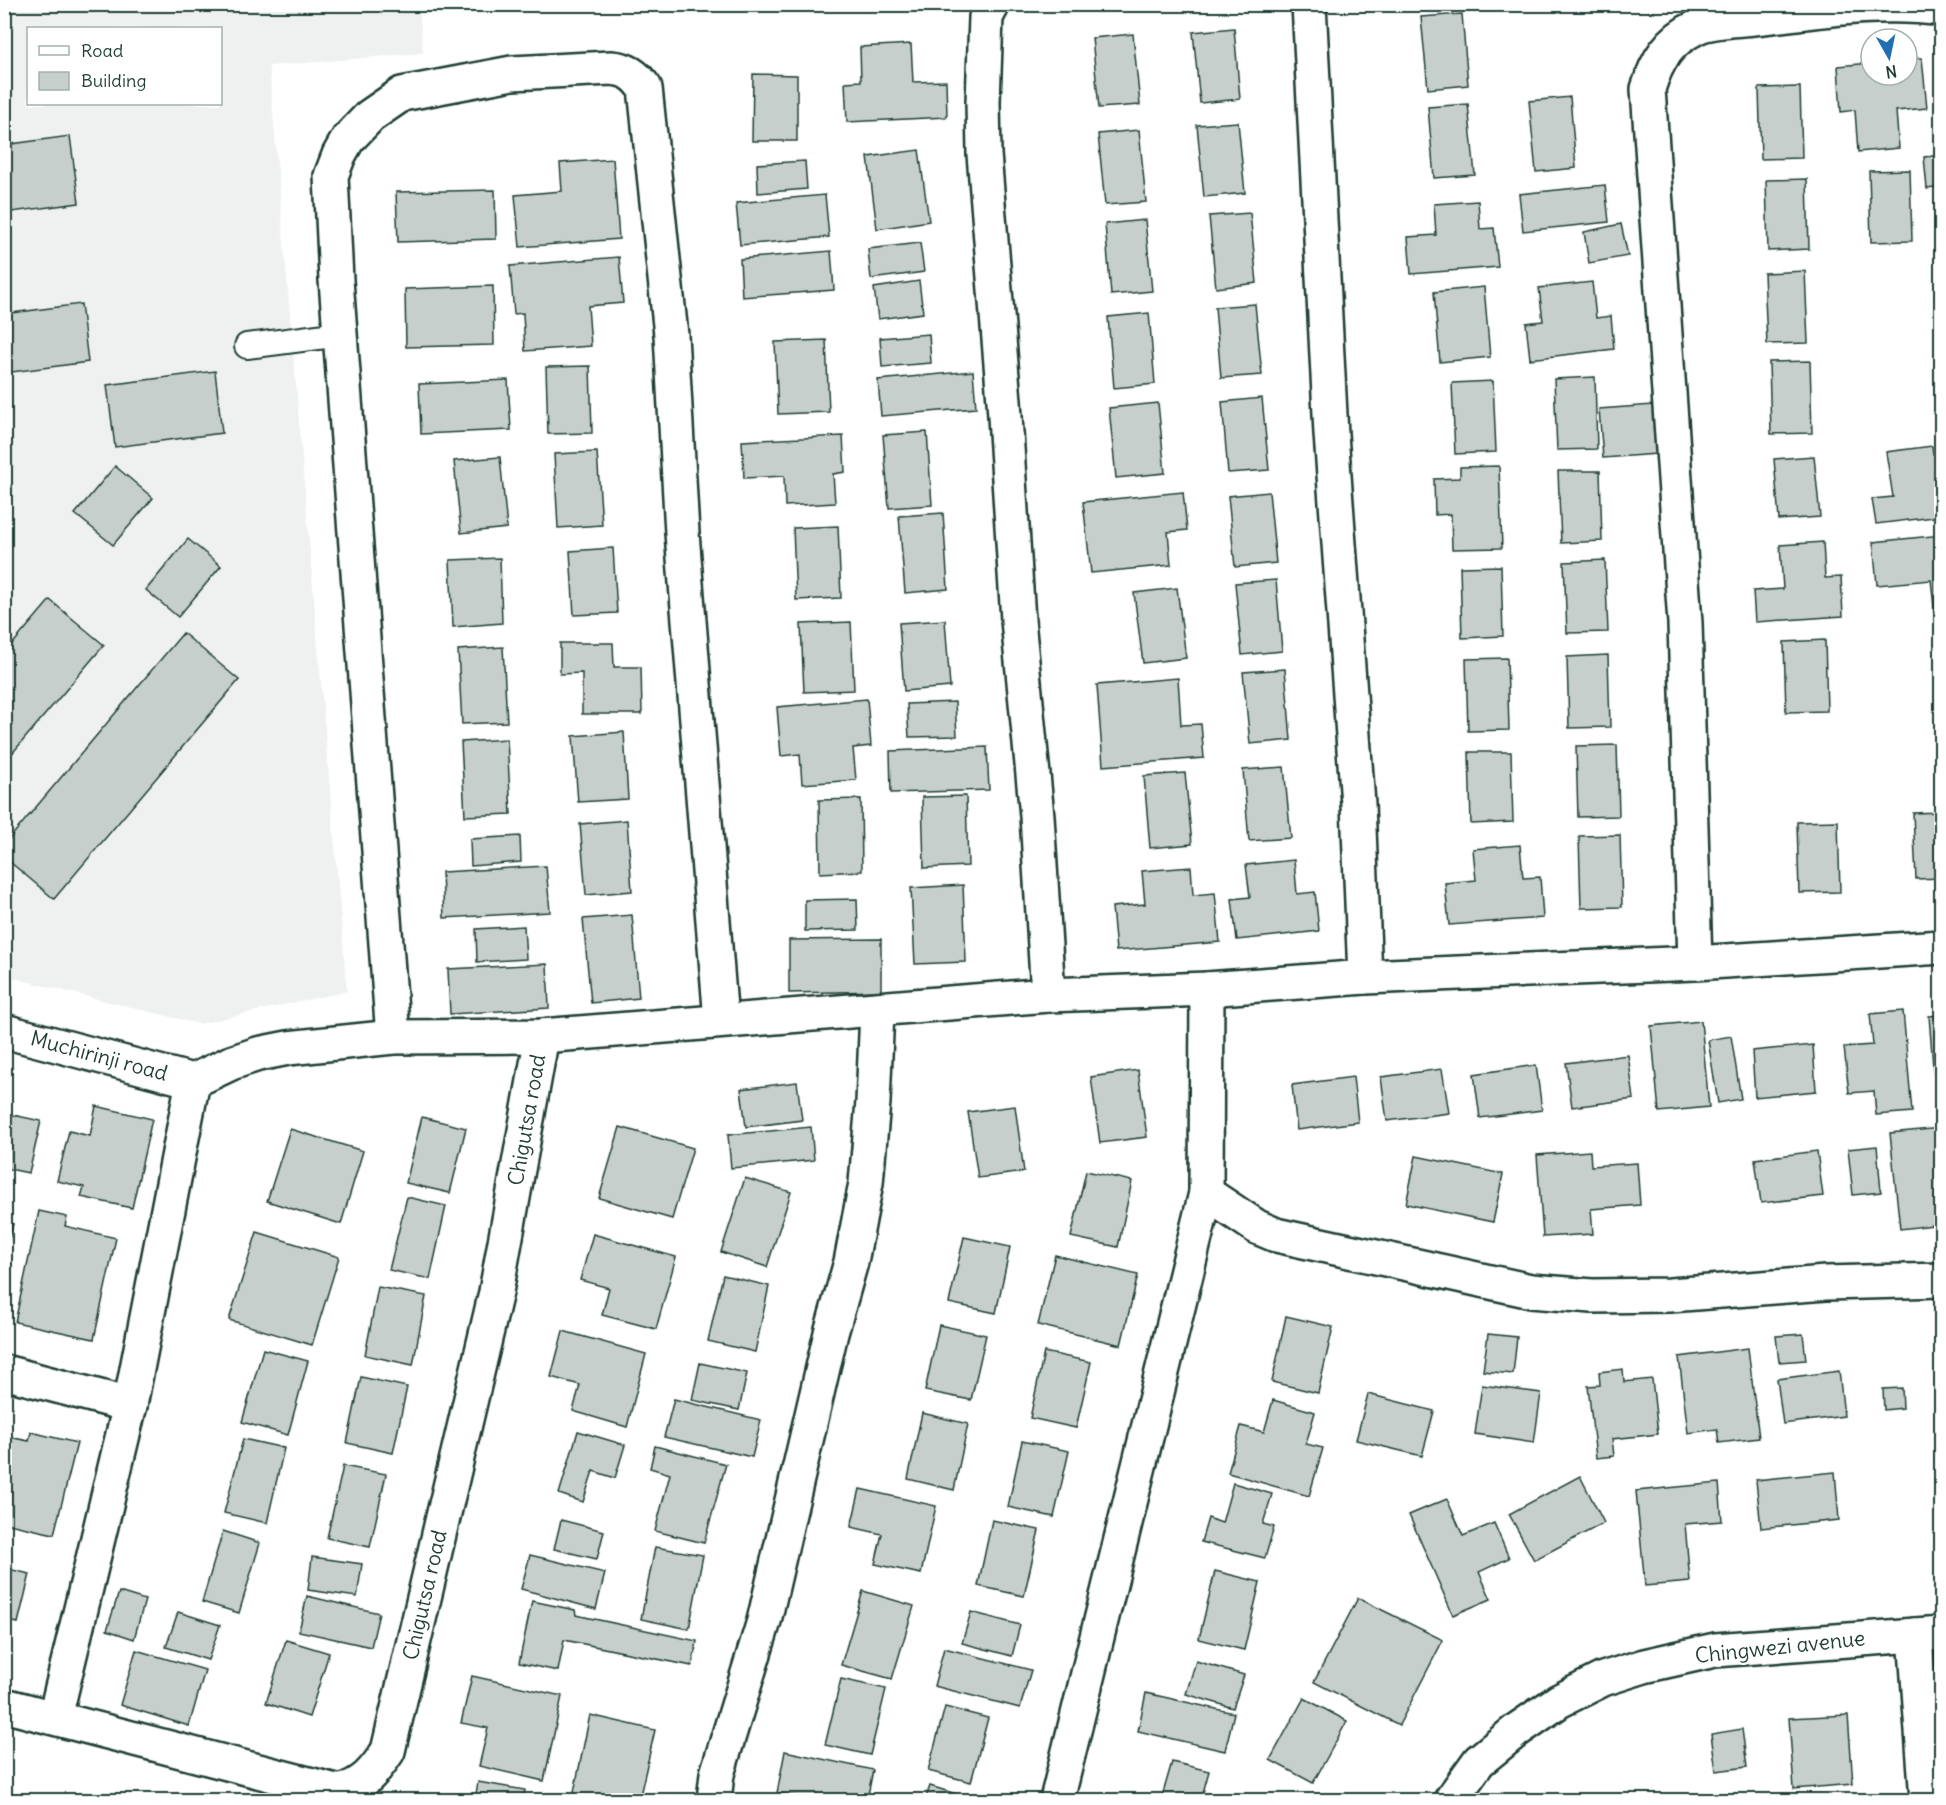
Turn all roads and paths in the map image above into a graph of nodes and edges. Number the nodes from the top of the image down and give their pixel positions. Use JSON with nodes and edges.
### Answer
{"nodes":[{"id":1,"x":993,"y":4,"type":"edge"},
{"id":2,"x":1309,"y":4,"type":"edge"},
{"id":3,"x":1941,"y":9,"type":"edge"},
{"id":4,"x":341,"y":334,"type":"junction"},
{"id":5,"x":247,"y":346,"type":"dead end"},
{"id":6,"x":1941,"y":947,"type":"edge"},
{"id":7,"x":1695,"y":963,"type":"junction"},
{"id":8,"x":1365,"y":977,"type":"junction"},
{"id":9,"x":1207,"y":989,"type":"junction"},
{"id":10,"x":1048,"y":995,"type":"junction"},
{"id":11,"x":877,"y":1011,"type":"junction"},
{"id":12,"x":721,"y":1021,"type":"junction"},
{"id":13,"x":4,"y":1031,"type":"edge"},
{"id":14,"x":542,"y":1036,"type":"junction"},
{"id":15,"x":393,"y":1037,"type":"junction"},
{"id":16,"x":193,"y":1081,"type":"junction"},
{"id":17,"x":1206,"y":1193,"type":"junction"},
{"id":18,"x":1941,"y":1280,"type":"edge"},
{"id":19,"x":4,"y":1372,"type":"edge"},
{"id":20,"x":130,"y":1404,"type":"junction"},
{"id":21,"x":1928,"y":1634,"type":"edge"},
{"id":22,"x":4,"y":1705,"type":"edge"},
{"id":23,"x":55,"y":1717,"type":"junction"},
{"id":24,"x":714,"y":1800,"type":"edge"},
{"id":25,"x":1057,"y":1800,"type":"edge"},
{"id":26,"x":1451,"y":1800,"type":"edge"},
{"id":27,"x":1927,"y":1800,"type":"edge"}],
"edges":[{"from":1,"to":10,"type":"street"},
{"from":2,"to":8,"type":"street"},
{"from":3,"to":7,"type":"street"},
{"from":4,"to":5,"type":"lane"},
{"from":4,"to":12,"type":"street"},
{"from":4,"to":15,"type":"street"},
{"from":6,"to":7,"type":"street"},
{"from":7,"to":8,"type":"street"},
{"from":8,"to":9,"type":"street"},
{"from":9,"to":10,"type":"street"},
{"from":9,"to":17,"type":"street"},
{"from":10,"to":11,"type":"street"},
{"from":11,"to":12,"type":"street"},
{"from":11,"to":24,"type":"street"},
{"from":12,"to":14,"type":"street"},
{"from":13,"to":16,"type":"street","name":"Muchirinji road"},
{"from":14,"to":15,"type":"street"},
{"from":14,"to":23,"type":"street","name":"Chigutsa road"},
{"from":15,"to":16,"type":"street"},
{"from":16,"to":20,"type":"street"},
{"from":17,"to":18,"type":"street"},
{"from":17,"to":25,"type":"street"},
{"from":19,"to":20,"type":"street"},
{"from":20,"to":23,"type":"street"},
{"from":21,"to":26,"type":"street","name":"Chingwezi avenue"},
{"from":21,"to":27,"type":"street"},
{"from":22,"to":23,"type":"street","name":"Chigutsa road"}]}
